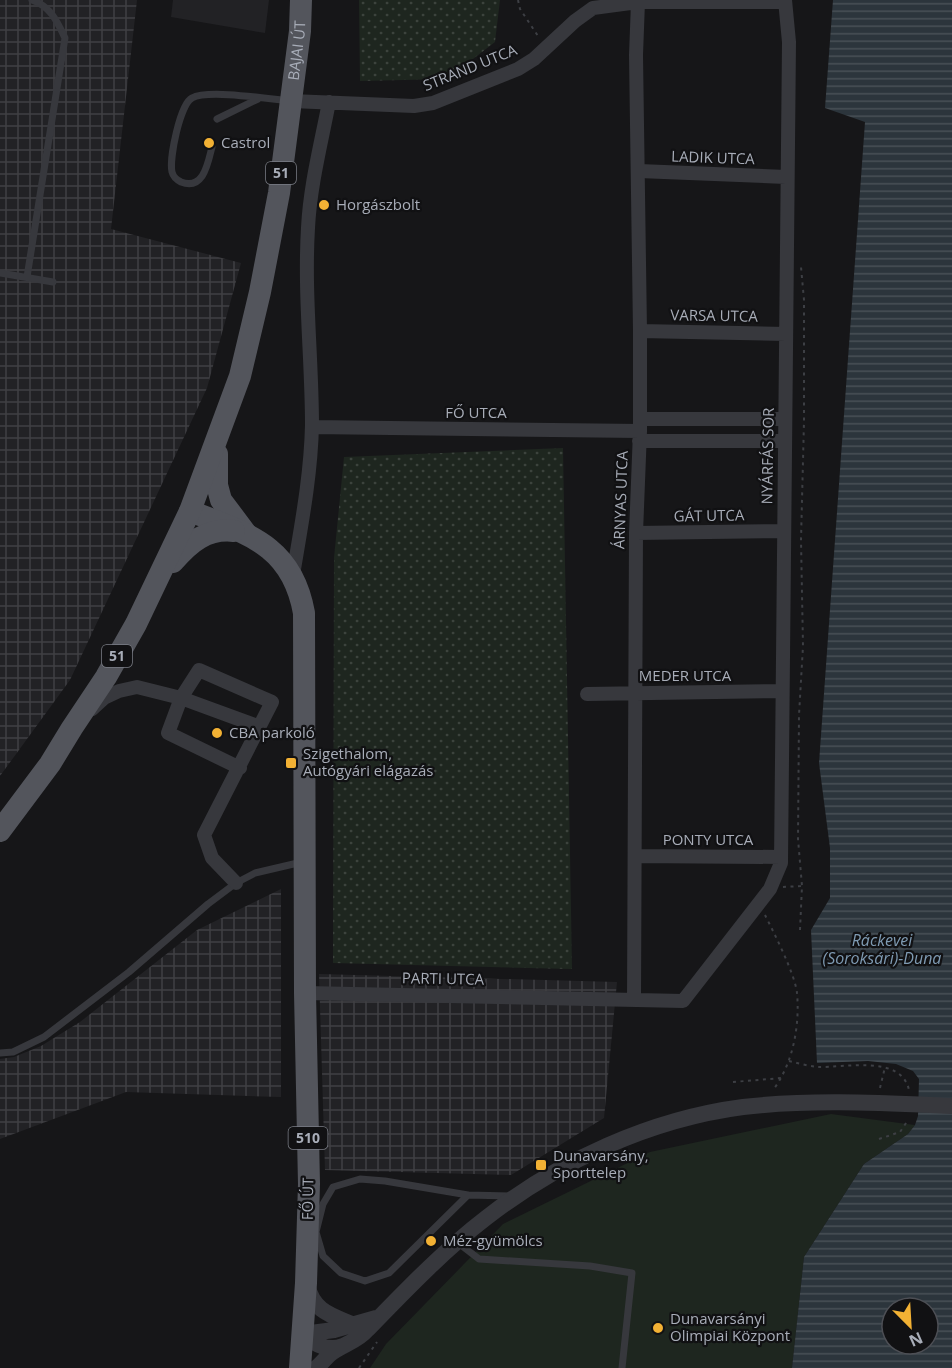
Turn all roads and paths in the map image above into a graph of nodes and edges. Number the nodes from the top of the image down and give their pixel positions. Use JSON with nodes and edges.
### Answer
{"nodes":[{"id":1,"x":32,"y":0,"type":"edge"},
{"id":2,"x":301,"y":0,"type":"edge"},
{"id":3,"x":518,"y":0,"type":"edge"},
{"id":4,"x":785,"y":1,"type":"edge"},
{"id":5,"x":638,"y":2,"type":"junction"},
{"id":6,"x":547,"y":47,"type":"junction"},
{"id":7,"x":261,"y":98,"type":"junction"},
{"id":8,"x":291,"y":101,"type":"junction"},
{"id":9,"x":329,"y":102,"type":"junction"},
{"id":10,"x":217,"y":119,"type":"dead end"},
{"id":11,"x":212,"y":147,"type":"dead end"},
{"id":12,"x":639,"y":171,"type":"junction"},
{"id":13,"x":786,"y":177,"type":"junction"},
{"id":14,"x":801,"y":266,"type":"dead end"},
{"id":15,"x":0,"y":273,"type":"edge"},
{"id":16,"x":27,"y":277,"type":"junction"},
{"id":17,"x":53,"y":282,"type":"dead end"},
{"id":18,"x":640,"y":331,"type":"junction"},
{"id":19,"x":786,"y":334,"type":"junction"},
{"id":20,"x":785,"y":419,"type":"junction"},
{"id":21,"x":312,"y":427,"type":"junction"},
{"id":22,"x":640,"y":431,"type":"junction"},
{"id":23,"x":216,"y":440,"type":"junction"},
{"id":24,"x":784,"y":441,"type":"junction"},
{"id":25,"x":190,"y":511,"type":"junction"},
{"id":26,"x":783,"y":531,"type":"junction"},
{"id":27,"x":636,"y":533,"type":"junction"},
{"id":28,"x":246,"y":534,"type":"junction"},
{"id":29,"x":293,"y":575,"type":"junction"},
{"id":30,"x":157,"y":581,"type":"junction"},
{"id":31,"x":782,"y":692,"type":"junction"},
{"id":32,"x":636,"y":693,"type":"junction"},
{"id":33,"x":587,"y":694,"type":"dead end"},
{"id":34,"x":181,"y":698,"type":"junction"},
{"id":35,"x":260,"y":727,"type":"junction"},
{"id":36,"x":72,"y":728,"type":"junction"},
{"id":37,"x":240,"y":768,"type":"junction"},
{"id":38,"x":0,"y":831,"type":"edge"},
{"id":39,"x":635,"y":856,"type":"junction"},
{"id":40,"x":781,"y":857,"type":"junction"},
{"id":41,"x":304,"y":861,"type":"junction"},
{"id":42,"x":236,"y":883,"type":"junction"},
{"id":43,"x":758,"y":902,"type":"junction"},
{"id":44,"x":800,"y":930,"type":"dead end"},
{"id":45,"x":304,"y":993,"type":"junction"},
{"id":46,"x":634,"y":1000,"type":"junction"},
{"id":47,"x":0,"y":1053,"type":"edge"},
{"id":48,"x":789,"y":1061,"type":"junction"},
{"id":49,"x":886,"y":1066,"type":"junction"},
{"id":50,"x":781,"y":1078,"type":"junction"},
{"id":51,"x":733,"y":1082,"type":"dead end"},
{"id":52,"x":909,"y":1090,"type":"dead end"},
{"id":53,"x":771,"y":1091,"type":"dead end"},
{"id":54,"x":885,"y":1097,"type":"junction"},
{"id":55,"x":952,"y":1106,"type":"edge"},
{"id":56,"x":910,"y":1111,"type":"dead end"},
{"id":57,"x":879,"y":1140,"type":"dead end"},
{"id":58,"x":468,"y":1195,"type":"junction"},
{"id":59,"x":516,"y":1197,"type":"junction"},
{"id":60,"x":457,"y":1242,"type":"junction"},
{"id":61,"x":306,"y":1283,"type":"junction"},
{"id":62,"x":380,"y":1316,"type":"junction"},
{"id":63,"x":354,"y":1325,"type":"junction"},
{"id":64,"x":303,"y":1334,"type":"junction"},
{"id":65,"x":349,"y":1344,"type":"junction"},
{"id":66,"x":300,"y":1368,"type":"edge"},
{"id":67,"x":316,"y":1368,"type":"edge"},
{"id":68,"x":622,"y":1368,"type":"edge"}],
"edges":[{"from":1,"to":16,"type":"lane"},
{"from":2,"to":8,"type":"main road","name":"BAJAI ÚT","number":"51"},
{"from":3,"to":6,"type":"path"},
{"from":4,"to":5,"type":"street","name":"STRAND UTCA"},
{"from":4,"to":13,"type":"street","name":"NYÁRFÁS SOR"},
{"from":5,"to":6,"type":"street","name":"STRAND UTCA"},
{"from":5,"to":12,"type":"street","name":"ÁRNYAS UTCA"},
{"from":6,"to":9,"type":"street","name":"STRAND UTCA"},
{"from":7,"to":8,"type":"lane"},
{"from":7,"to":10,"type":"lane"},
{"from":7,"to":11,"type":"lane"},
{"from":8,"to":9,"type":"street","name":"STRAND UTCA"},
{"from":8,"to":23,"type":"main road","number":"51"},
{"from":9,"to":21,"type":"street"},
{"from":12,"to":13,"type":"street","name":"LADIK UTCA"},
{"from":12,"to":18,"type":"street","name":"ÁRNYAS UTCA"},
{"from":13,"to":19,"type":"street","name":"NYÁRFÁS SOR"},
{"from":14,"to":44,"type":"path"},
{"from":15,"to":16,"type":"lane"},
{"from":16,"to":17,"type":"lane"},
{"from":18,"to":19,"type":"street","name":"VARSA UTCA"},
{"from":18,"to":22,"type":"street","name":"ÁRNYAS UTCA"},
{"from":19,"to":20,"type":"street","name":"NYÁRFÁS SOR"},
{"from":20,"to":22,"type":"street","name":"FŐ UTCA"},
{"from":20,"to":24,"type":"street","name":"NYÁRFÁS SOR"},
{"from":21,"to":22,"type":"street","name":"FŐ UTCA"},
{"from":21,"to":29,"type":"street"},
{"from":22,"to":24,"type":"street","name":"FŐ UTCA"},
{"from":22,"to":27,"type":"street","name":"ÁRNYAS UTCA"},
{"from":23,"to":25,"type":"main road","number":"51"},
{"from":23,"to":28,"type":"main road"},
{"from":24,"to":26,"type":"street","name":"NYÁRFÁS SOR"},
{"from":25,"to":28,"type":"main road","number":"510"},
{"from":25,"to":30,"type":"main road","number":"51"},
{"from":26,"to":27,"type":"street","name":"GÁT UTCA"},
{"from":26,"to":31,"type":"street","name":"NYÁRFÁS SOR"},
{"from":27,"to":32,"type":"street","name":"ÁRNYAS UTCA"},
{"from":28,"to":29,"type":"main road","number":"510"},
{"from":28,"to":30,"type":"main road"},
{"from":29,"to":41,"type":"main road","number":"510"},
{"from":30,"to":36,"type":"main road","number":"51"},
{"from":31,"to":32,"type":"street","name":"MEDER UTCA"},
{"from":31,"to":40,"type":"street","name":"NYÁRFÁS SOR"},
{"from":32,"to":33,"type":"street","name":"MEDER UTCA"},
{"from":32,"to":39,"type":"street","name":"ÁRNYAS UTCA"},
{"from":34,"to":35,"type":"street"},
{"from":34,"to":35,"type":"street"},
{"from":34,"to":36,"type":"street"},
{"from":34,"to":37,"type":"street"},
{"from":35,"to":37,"type":"street"},
{"from":36,"to":38,"type":"main road","number":"51"},
{"from":37,"to":42,"type":"street"},
{"from":39,"to":40,"type":"street","name":"PONTY UTCA"},
{"from":39,"to":46,"type":"street","name":"ÁRNYAS UTCA"},
{"from":40,"to":43,"type":"street","name":"NYÁRFÁS SOR"},
{"from":41,"to":42,"type":"lane"},
{"from":41,"to":45,"type":"main road","number":"510"},
{"from":42,"to":47,"type":"lane"},
{"from":43,"to":46,"type":"street","name":"NYÁRFÁS SOR"},
{"from":43,"to":48,"type":"path"},
{"from":45,"to":46,"type":"street","name":"PARTI UTCA"},
{"from":45,"to":61,"type":"main road","name":"FŐ ÚT","number":"510"},
{"from":48,"to":49,"type":"path"},
{"from":48,"to":50,"type":"path"},
{"from":49,"to":52,"type":"path"},
{"from":49,"to":54,"type":"path"},
{"from":50,"to":51,"type":"path"},
{"from":50,"to":53,"type":"path"},
{"from":54,"to":55,"type":"street"},
{"from":54,"to":59,"type":"street"},
{"from":56,"to":57,"type":"path"},
{"from":58,"to":58,"type":"lane"},
{"from":58,"to":59,"type":"lane"},
{"from":59,"to":60,"type":"street"},
{"from":60,"to":62,"type":"street"},
{"from":60,"to":68,"type":"lane"},
{"from":61,"to":63,"type":"street"},
{"from":61,"to":64,"type":"main road","name":"FŐ ÚT","number":"510"},
{"from":62,"to":63,"type":"street"},
{"from":62,"to":65,"type":"street"},
{"from":63,"to":64,"type":"street"},
{"from":64,"to":65,"type":"street"},
{"from":64,"to":66,"type":"main road","name":"FŐ ÚT","number":"510"},
{"from":65,"to":67,"type":"street"}]}
